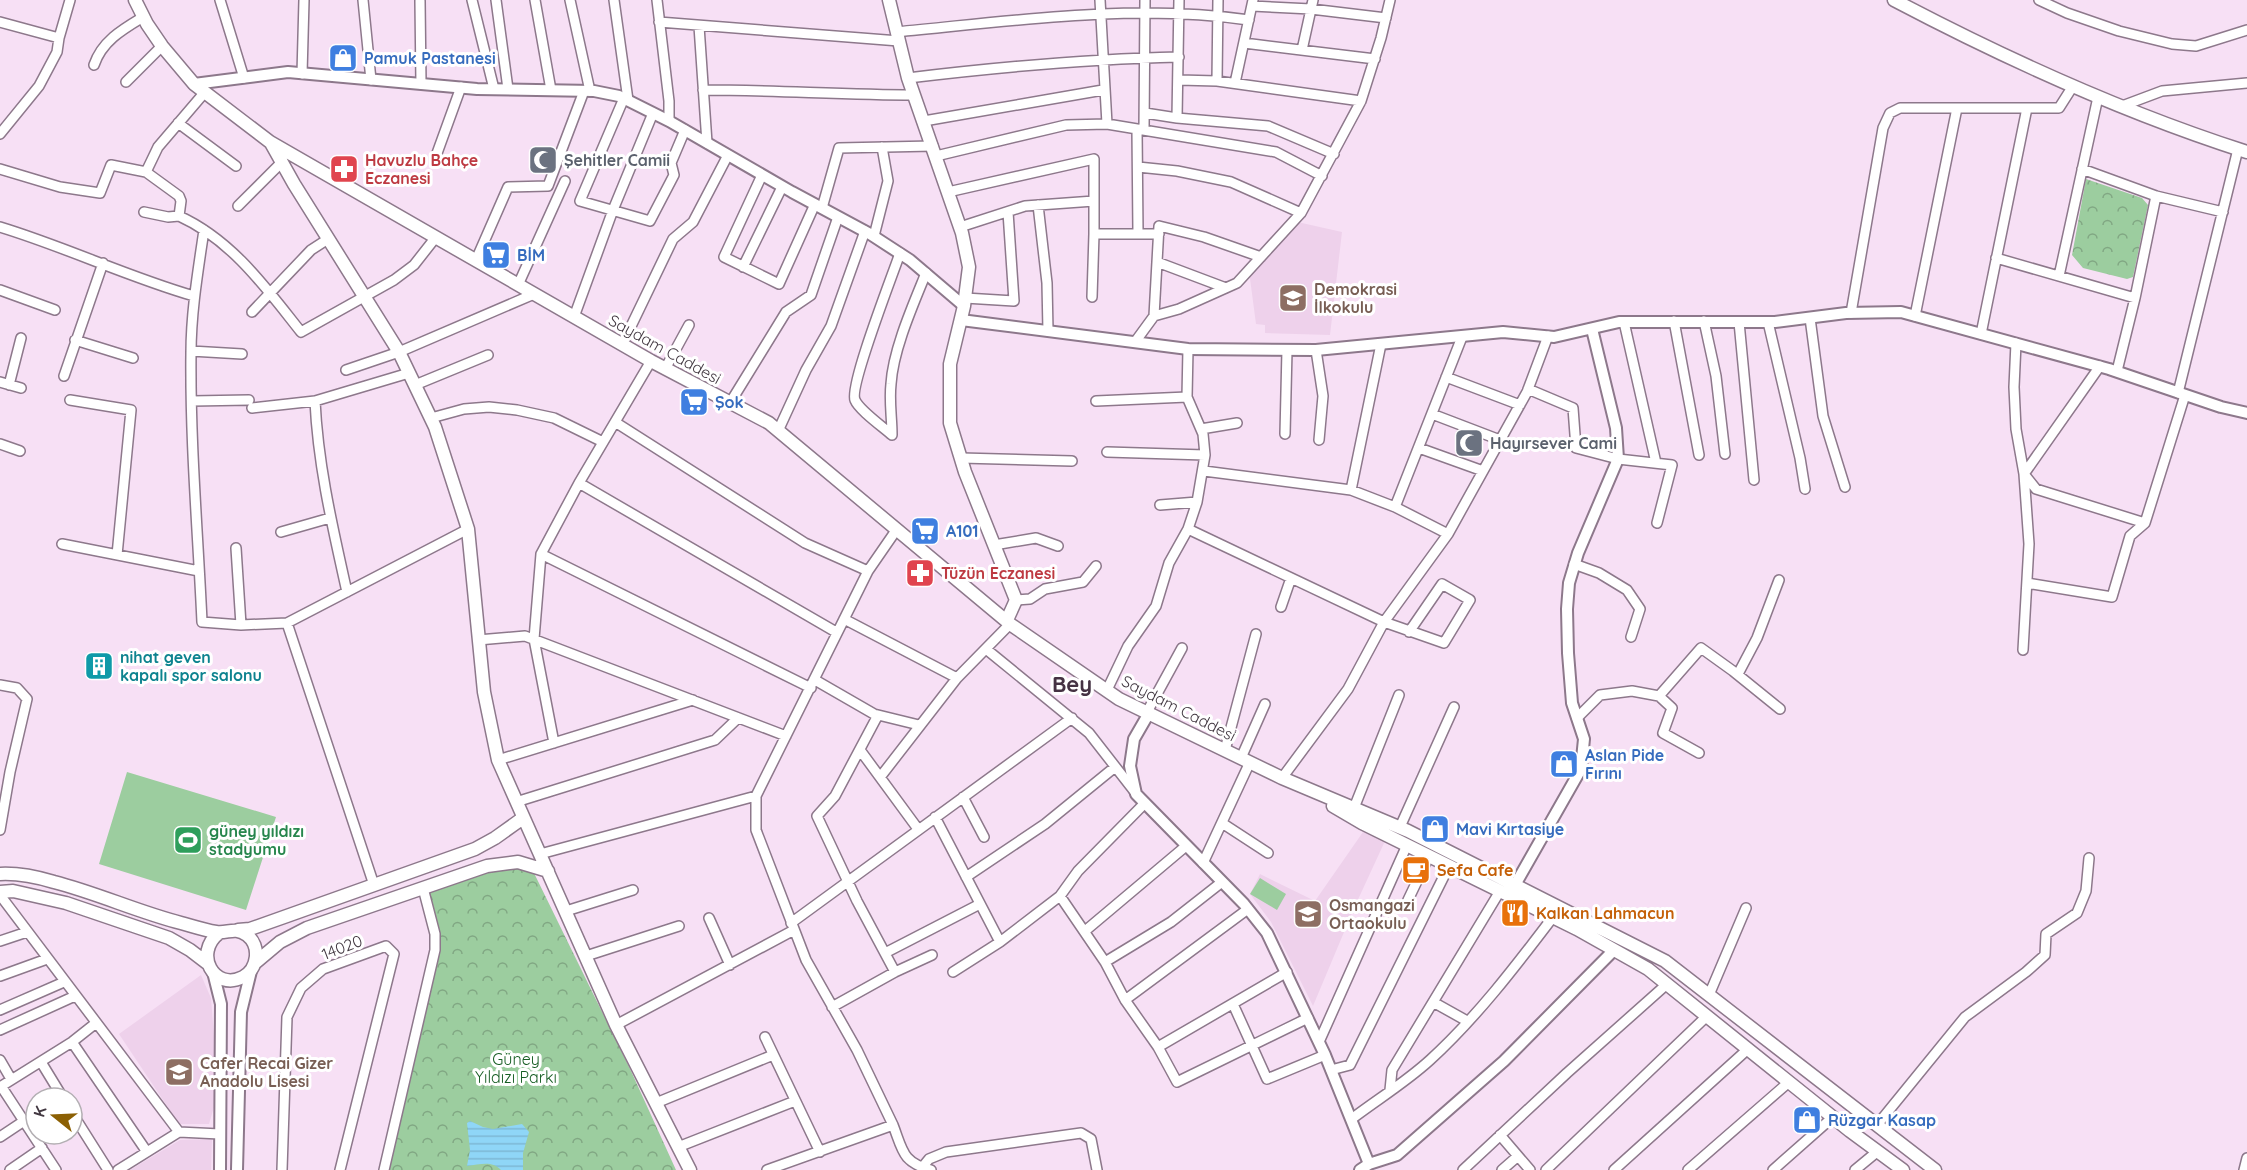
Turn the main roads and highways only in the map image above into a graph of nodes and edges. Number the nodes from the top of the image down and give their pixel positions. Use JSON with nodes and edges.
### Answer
{"nodes":[{"id":1,"x":135,"y":0,"type":"edge"},
{"id":2,"x":889,"y":0,"type":"edge"},
{"id":3,"x":1894,"y":0,"type":"edge"},
{"id":4,"x":270,"y":142,"type":"junction"},
{"id":5,"x":2242,"y":151,"type":"edge"},
{"id":6,"x":1009,"y":622,"type":"junction"},
{"id":7,"x":1282,"y":778,"type":"junction"},
{"id":8,"x":523,"y":818,"type":"junction"},
{"id":9,"x":548,"y":871,"type":"junction"},
{"id":10,"x":0,"y":874,"type":"edge"},
{"id":11,"x":0,"y":893,"type":"edge"},
{"id":12,"x":238,"y":930,"type":"junction"},
{"id":13,"x":219,"y":933,"type":"junction"},
{"id":14,"x":210,"y":967,"type":"junction"},
{"id":15,"x":253,"y":967,"type":"junction"},
{"id":16,"x":690,"y":1170,"type":"edge"},
{"id":17,"x":1904,"y":1170,"type":"edge"},
{"id":18,"x":1935,"y":1170,"type":"edge"}],
"edges":[{"from":1,"to":4,"type":"main road","name":"Saydam Caddesi"},
{"from":2,"to":6,"type":"main road"},
{"from":3,"to":5,"type":"main road"},
{"from":4,"to":6,"type":"main road","name":"Saydam Caddesi"},
{"from":4,"to":8,"type":"main road"},
{"from":6,"to":7,"type":"main road","name":"Saydam Caddesi"},
{"from":7,"to":17,"type":"main road"},
{"from":7,"to":18,"type":"main road"},
{"from":8,"to":9,"type":"main road"},
{"from":8,"to":12,"type":"main road"},
{"from":9,"to":15,"type":"main road"},
{"from":9,"to":16,"type":"main road"},
{"from":10,"to":13,"type":"main road"},
{"from":11,"to":14,"type":"main road"},
{"from":12,"to":13,"type":"main road"},
{"from":12,"to":15,"type":"main road"},
{"from":13,"to":14,"type":"main road"},
{"from":14,"to":15,"type":"main road"}]}
